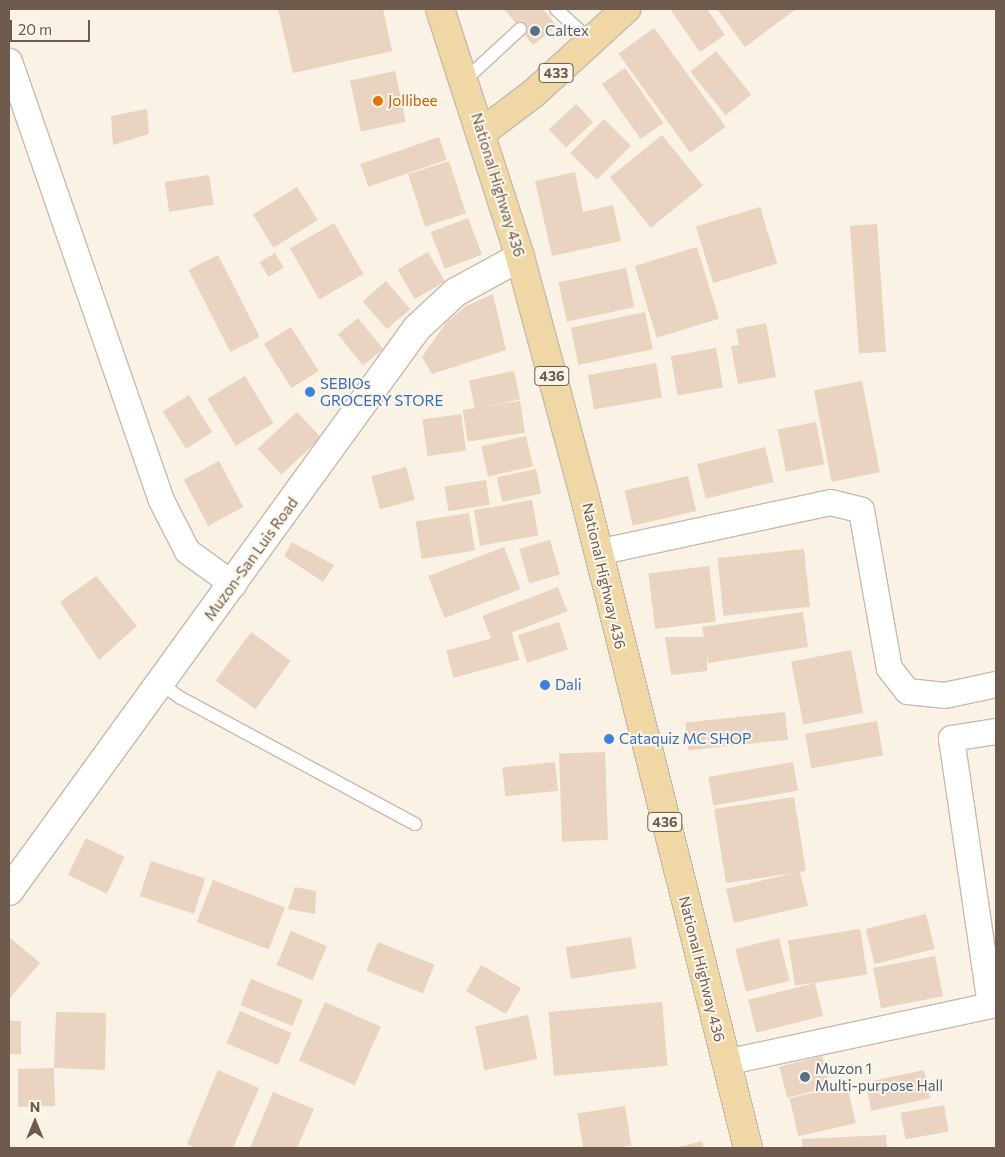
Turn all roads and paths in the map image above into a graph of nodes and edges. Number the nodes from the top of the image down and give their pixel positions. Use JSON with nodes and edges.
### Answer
{"nodes":[{"id":1,"x":440,"y":9,"type":"edge"},
{"id":2,"x":550,"y":9,"type":"edge"},
{"id":3,"x":626,"y":9,"type":"edge"},
{"id":4,"x":520,"y":28,"type":"dead end"},
{"id":5,"x":592,"y":42,"type":"junction"},
{"id":6,"x":9,"y":60,"type":"edge"},
{"id":7,"x":465,"y":80,"type":"junction"},
{"id":8,"x":482,"y":133,"type":"junction"},
{"id":9,"x":520,"y":257,"type":"junction"},
{"id":10,"x":597,"y":552,"type":"junction"},
{"id":11,"x":232,"y":584,"type":"junction"},
{"id":12,"x":160,"y":683,"type":"junction"},
{"id":13,"x":996,"y":684,"type":"edge"},
{"id":14,"x":996,"y":731,"type":"edge"},
{"id":15,"x":415,"y":824,"type":"dead end"},
{"id":16,"x":9,"y":891,"type":"edge"},
{"id":17,"x":993,"y":1004,"type":"edge"},
{"id":18,"x":725,"y":1062,"type":"junction"},
{"id":19,"x":748,"y":1148,"type":"edge"}],
"edges":[{"from":1,"to":7,"type":"main road","name":"National Highway 436","number":"436"},
{"from":2,"to":5,"type":"lane"},
{"from":3,"to":5,"type":"main road","number":"433"},
{"from":4,"to":7,"type":"lane"},
{"from":5,"to":8,"type":"main road","number":"433"},
{"from":6,"to":11,"type":"street"},
{"from":7,"to":8,"type":"main road","name":"National Highway 436","number":"436"},
{"from":8,"to":9,"type":"main road","name":"National Highway 436","number":"436"},
{"from":9,"to":10,"type":"main road","name":"National Highway 436","number":"436"},
{"from":9,"to":11,"type":"main road","name":"Muzon-San Luis Road"},
{"from":10,"to":13,"type":"street"},
{"from":10,"to":18,"type":"main road","name":"National Highway 436","number":"436"},
{"from":11,"to":12,"type":"main road","name":"Muzon-San Luis Road"},
{"from":12,"to":15,"type":"lane"},
{"from":12,"to":16,"type":"main road","name":"Muzon-San Luis Road"},
{"from":14,"to":17,"type":"street"},
{"from":17,"to":18,"type":"street"},
{"from":18,"to":19,"type":"main road","name":"National Highway 436","number":"436"}]}
